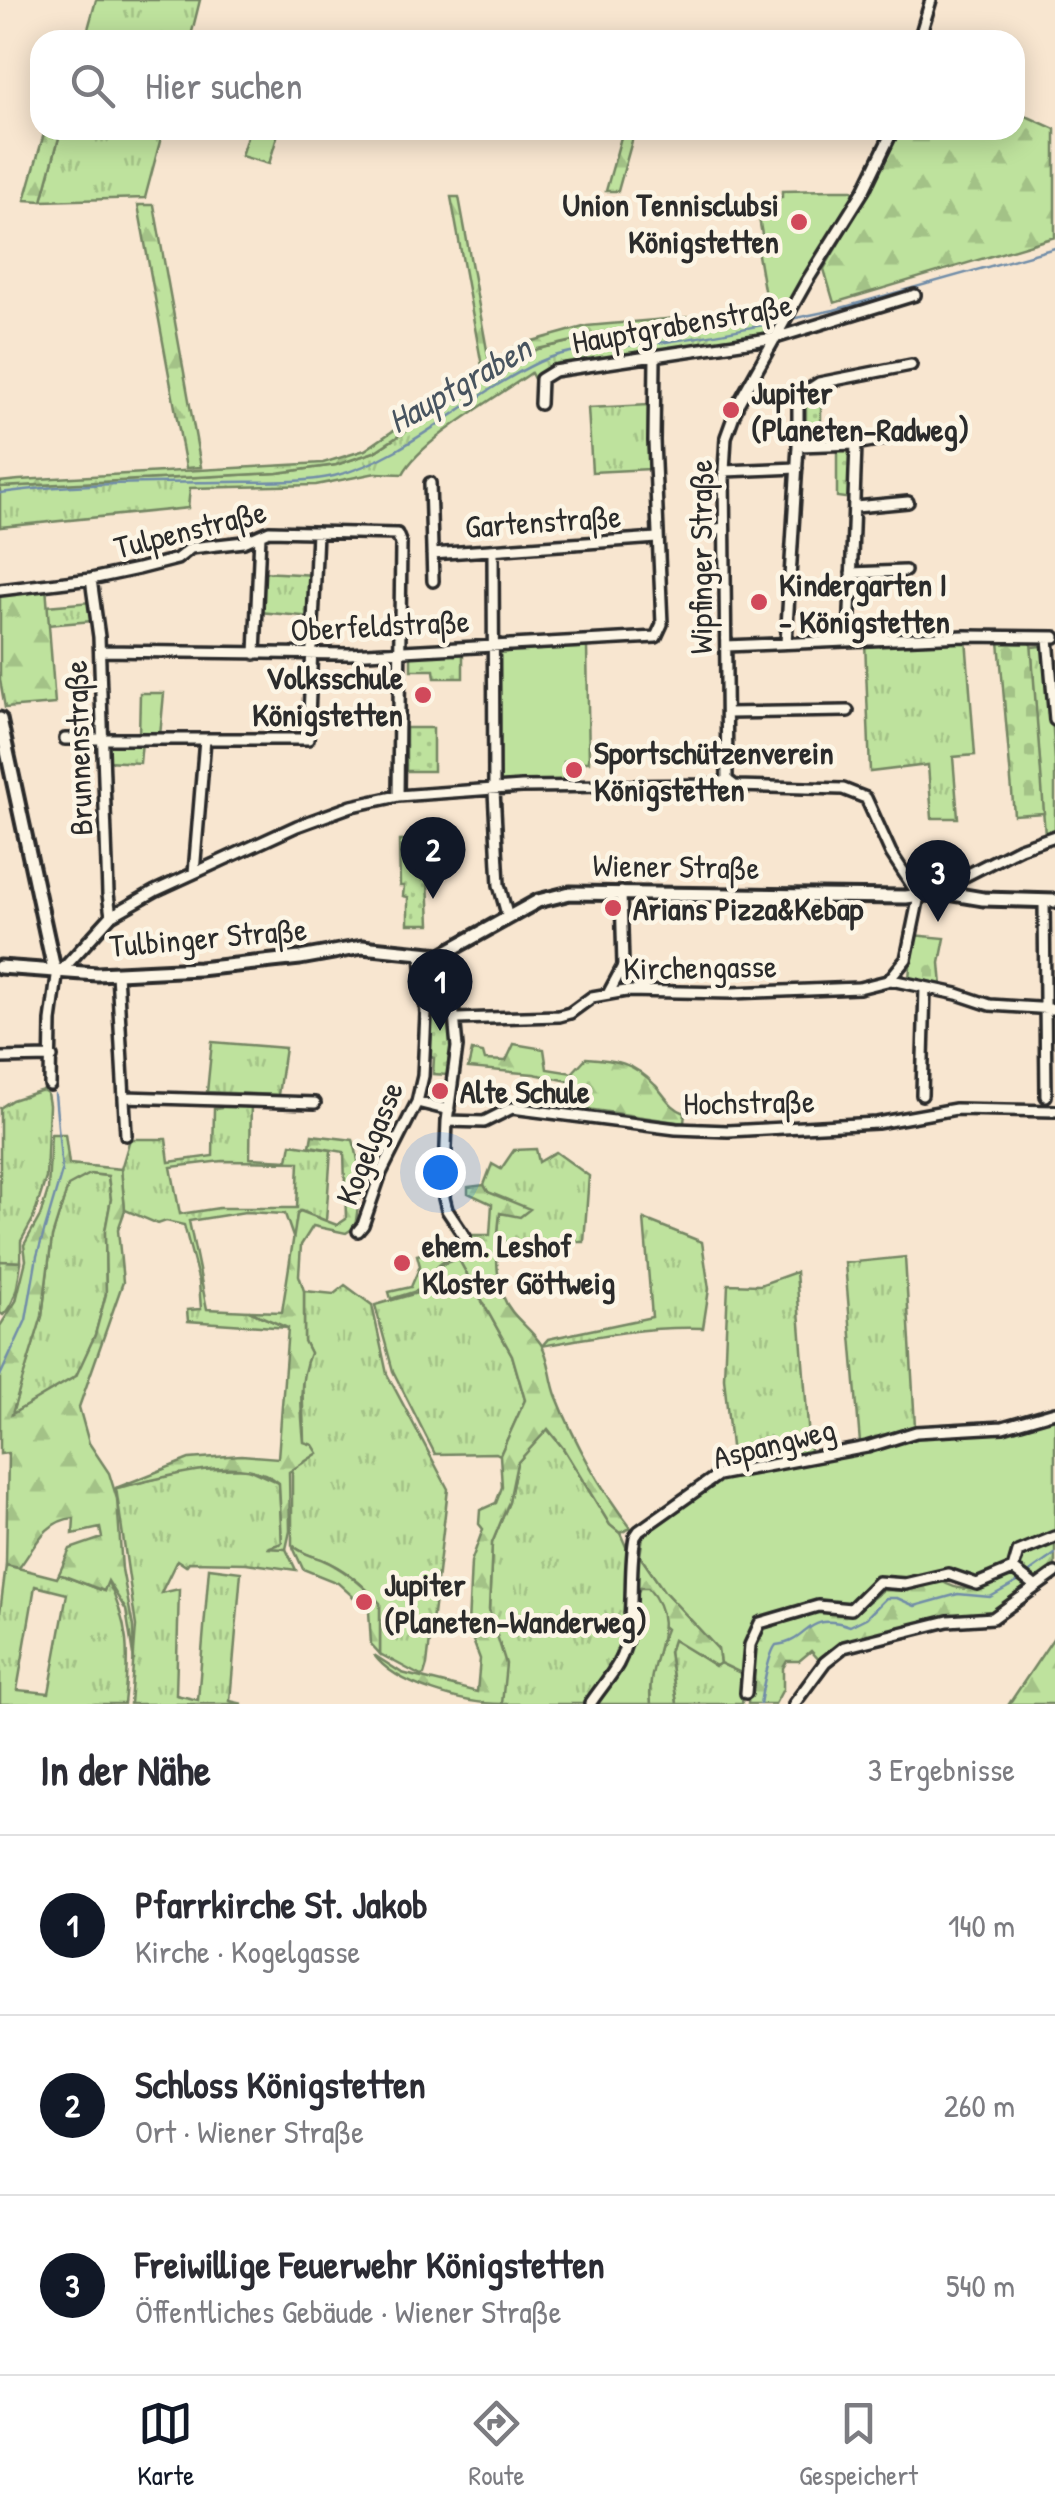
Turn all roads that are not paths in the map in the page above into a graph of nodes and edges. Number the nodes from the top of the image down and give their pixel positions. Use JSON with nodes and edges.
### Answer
{"nodes":[{"id":1,"x":930,"y":0,"type":"edge"},
{"id":2,"x":922,"y":30,"type":"edge"},
{"id":3,"x":888,"y":140,"type":"edge"},
{"id":4,"x":914,"y":295,"type":"dead end"},
{"id":5,"x":776,"y":336,"type":"junction"},
{"id":6,"x":655,"y":357,"type":"junction"},
{"id":7,"x":911,"y":365,"type":"dead end"},
{"id":8,"x":540,"y":404,"type":"dead end"},
{"id":9,"x":911,"y":434,"type":"dead end"},
{"id":10,"x":856,"y":444,"type":"junction"},
{"id":11,"x":798,"y":446,"type":"junction"},
{"id":12,"x":797,"y":468,"type":"junction"},
{"id":13,"x":724,"y":471,"type":"junction"},
{"id":14,"x":430,"y":483,"type":"dead end"},
{"id":15,"x":908,"y":502,"type":"dead end"},
{"id":16,"x":856,"y":507,"type":"junction"},
{"id":17,"x":724,"y":528,"type":"junction"},
{"id":18,"x":317,"y":532,"type":"junction"},
{"id":19,"x":697,"y":532,"type":"dead end"},
{"id":20,"x":260,"y":535,"type":"junction"},
{"id":21,"x":657,"y":538,"type":"junction"},
{"id":22,"x":492,"y":551,"type":"junction"},
{"id":23,"x":432,"y":554,"type":"junction"},
{"id":24,"x":904,"y":571,"type":"dead end"},
{"id":25,"x":852,"y":574,"type":"junction"},
{"id":26,"x":92,"y":579,"type":"junction"},
{"id":27,"x":433,"y":581,"type":"dead end"},
{"id":28,"x":0,"y":590,"type":"edge"},
{"id":29,"x":1052,"y":637,"type":"edge"},
{"id":30,"x":849,"y":640,"type":"junction"},
{"id":31,"x":786,"y":643,"type":"junction"},
{"id":32,"x":494,"y":645,"type":"junction"},
{"id":33,"x":726,"y":646,"type":"junction"},
{"id":34,"x":402,"y":651,"type":"junction"},
{"id":35,"x":100,"y":652,"type":"junction"},
{"id":36,"x":254,"y":654,"type":"junction"},
{"id":37,"x":312,"y":655,"type":"junction"},
{"id":38,"x":1054,"y":699,"type":"edge"},
{"id":39,"x":848,"y":711,"type":"dead end"},
{"id":40,"x":726,"y":713,"type":"junction"},
{"id":41,"x":0,"y":719,"type":"edge"},
{"id":42,"x":1055,"y":720,"type":"edge"},
{"id":43,"x":104,"y":738,"type":"junction"},
{"id":44,"x":66,"y":739,"type":"dead end"},
{"id":45,"x":205,"y":739,"type":"junction"},
{"id":46,"x":727,"y":780,"type":"junction"},
{"id":47,"x":494,"y":791,"type":"junction"},
{"id":48,"x":398,"y":796,"type":"junction"},
{"id":49,"x":1055,"y":836,"type":"edge"},
{"id":50,"x":194,"y":873,"type":"junction"},
{"id":51,"x":622,"y":892,"type":"junction"},
{"id":52,"x":919,"y":896,"type":"junction"},
{"id":53,"x":948,"y":896,"type":"junction"},
{"id":54,"x":1050,"y":901,"type":"edge"},
{"id":55,"x":111,"y":916,"type":"junction"},
{"id":56,"x":508,"y":918,"type":"junction"},
{"id":57,"x":421,"y":955,"type":"junction"},
{"id":58,"x":449,"y":958,"type":"junction"},
{"id":59,"x":906,"y":959,"type":"junction"},
{"id":60,"x":623,"y":966,"type":"junction"},
{"id":61,"x":0,"y":967,"type":"edge"},
{"id":62,"x":58,"y":969,"type":"junction"},
{"id":63,"x":117,"y":973,"type":"junction"},
{"id":64,"x":889,"y":980,"type":"junction"},
{"id":65,"x":906,"y":985,"type":"junction"},
{"id":66,"x":925,"y":987,"type":"junction"},
{"id":67,"x":644,"y":990,"type":"junction"},
{"id":68,"x":608,"y":994,"type":"junction"},
{"id":69,"x":1050,"y":1009,"type":"edge"},
{"id":70,"x":457,"y":1020,"type":"junction"},
{"id":71,"x":1051,"y":1049,"type":"edge"},
{"id":72,"x":52,"y":1057,"type":"junction"},
{"id":73,"x":0,"y":1058,"type":"edge"},
{"id":74,"x":50,"y":1085,"type":"dead end"},
{"id":75,"x":922,"y":1095,"type":"dead end"},
{"id":76,"x":126,"y":1096,"type":"junction"},
{"id":77,"x":1046,"y":1096,"type":"dead end"},
{"id":78,"x":417,"y":1102,"type":"junction"},
{"id":79,"x":315,"y":1103,"type":"dead end"},
{"id":80,"x":449,"y":1110,"type":"junction"},
{"id":81,"x":1055,"y":1111,"type":"edge"},
{"id":82,"x":448,"y":1121,"type":"junction"},
{"id":83,"x":126,"y":1135,"type":"dead end"},
{"id":84,"x":358,"y":1231,"type":"dead end"},
{"id":85,"x":465,"y":1237,"type":"dead end"},
{"id":86,"x":1055,"y":1412,"type":"edge"},
{"id":87,"x":1055,"y":1536,"type":"edge"},
{"id":88,"x":1018,"y":1571,"type":"junction"},
{"id":89,"x":1055,"y":1573,"type":"edge"},
{"id":90,"x":1034,"y":1586,"type":"junction"},
{"id":91,"x":746,"y":1692,"type":"dead end"},
{"id":92,"x":590,"y":1704,"type":"edge"},
{"id":93,"x":794,"y":1704,"type":"edge"}],
"edges":[{"from":1,"to":2,"type":"street"},
{"from":3,"to":5,"type":"street","name":"Wipfinger Straße"},
{"from":4,"to":5,"type":"street","name":"Hauptgrabenstraße"},
{"from":5,"to":6,"type":"street","name":"Hauptgrabenstraße"},
{"from":5,"to":13,"type":"street","name":"Wipfinger Straße"},
{"from":6,"to":8,"type":"street","name":"Hauptgrabenstraße"},
{"from":6,"to":21,"type":"street"},
{"from":7,"to":11,"type":"street"},
{"from":9,"to":10,"type":"street"},
{"from":10,"to":11,"type":"street"},
{"from":10,"to":16,"type":"street"},
{"from":11,"to":12,"type":"street"},
{"from":12,"to":13,"type":"street"},
{"from":12,"to":31,"type":"street"},
{"from":13,"to":17,"type":"street","name":"Wipfinger Straße"},
{"from":14,"to":23,"type":"street"},
{"from":15,"to":16,"type":"street"},
{"from":16,"to":25,"type":"street"},
{"from":17,"to":19,"type":"street"},
{"from":17,"to":33,"type":"street","name":"Wipfinger Straße"},
{"from":18,"to":20,"type":"street","name":"Tulpenstraße"},
{"from":18,"to":34,"type":"street","name":"Tulpenstraße"},
{"from":18,"to":37,"type":"street"},
{"from":20,"to":26,"type":"street","name":"Tulpenstraße"},
{"from":20,"to":36,"type":"street"},
{"from":21,"to":22,"type":"street","name":"Gartenstraße"},
{"from":21,"to":32,"type":"street","name":"Oberfeldstraße"},
{"from":22,"to":23,"type":"street","name":"Gartenstraße"},
{"from":22,"to":32,"type":"street"},
{"from":23,"to":27,"type":"street"},
{"from":24,"to":25,"type":"street"},
{"from":25,"to":30,"type":"street"},
{"from":26,"to":28,"type":"street","name":"Tulpenstraße"},
{"from":26,"to":35,"type":"street","name":"Brunnenstraße"},
{"from":29,"to":30,"type":"street"},
{"from":29,"to":38,"type":"street"},
{"from":30,"to":31,"type":"street"},
{"from":31,"to":33,"type":"street"},
{"from":32,"to":34,"type":"street","name":"Oberfeldstraße"},
{"from":32,"to":47,"type":"street"},
{"from":33,"to":40,"type":"street","name":"Wipfinger Straße"},
{"from":34,"to":37,"type":"street","name":"Oberfeldstraße"},
{"from":34,"to":48,"type":"street"},
{"from":35,"to":36,"type":"street","name":"Oberfeldstraße"},
{"from":35,"to":43,"type":"street","name":"Brunnenstraße"},
{"from":36,"to":37,"type":"street","name":"Oberfeldstraße"},
{"from":37,"to":45,"type":"street"},
{"from":38,"to":42,"type":"street"},
{"from":39,"to":40,"type":"street"},
{"from":40,"to":46,"type":"street","name":"Wipfinger Straße"},
{"from":41,"to":62,"type":"main road"},
{"from":43,"to":44,"type":"street"},
{"from":43,"to":45,"type":"street"},
{"from":43,"to":55,"type":"street","name":"Brunnenstraße"},
{"from":45,"to":50,"type":"street"},
{"from":46,"to":47,"type":"street"},
{"from":46,"to":52,"type":"street"},
{"from":47,"to":48,"type":"street"},
{"from":47,"to":56,"type":"street"},
{"from":48,"to":50,"type":"street"},
{"from":49,"to":53,"type":"street"},
{"from":50,"to":55,"type":"street"},
{"from":51,"to":52,"type":"main road","name":"Wiener Straße"},
{"from":51,"to":56,"type":"main road","name":"Wiener Straße"},
{"from":51,"to":60,"type":"street"},
{"from":52,"to":53,"type":"main road","name":"Wiener Straße"},
{"from":52,"to":59,"type":"street"},
{"from":53,"to":54,"type":"main road","name":"Wiener Straße"},
{"from":54,"to":69,"type":"street"},
{"from":55,"to":62,"type":"street"},
{"from":56,"to":58,"type":"main road","name":"Wiener Straße"},
{"from":57,"to":58,"type":"main road","name":"Tulbinger Straße"},
{"from":57,"to":63,"type":"main road","name":"Tulbinger Straße"},
{"from":57,"to":78,"type":"street","name":"Kogelgasse"},
{"from":58,"to":70,"type":"street"},
{"from":59,"to":64,"type":"street"},
{"from":59,"to":65,"type":"street"},
{"from":60,"to":67,"type":"street"},
{"from":60,"to":68,"type":"street"},
{"from":61,"to":62,"type":"main road","name":"Tulbinger Straße"},
{"from":62,"to":63,"type":"main road","name":"Tulbinger Straße"},
{"from":62,"to":72,"type":"street"},
{"from":63,"to":76,"type":"street"},
{"from":64,"to":65,"type":"street","name":"Kirchengasse"},
{"from":64,"to":67,"type":"street","name":"Kirchengasse"},
{"from":65,"to":66,"type":"street","name":"Kirchengasse"},
{"from":66,"to":69,"type":"street","name":"Kirchengasse"},
{"from":66,"to":75,"type":"street"},
{"from":67,"to":68,"type":"street","name":"Kirchengasse"},
{"from":68,"to":70,"type":"street","name":"Kirchengasse"},
{"from":69,"to":71,"type":"street"},
{"from":70,"to":80,"type":"street"},
{"from":71,"to":77,"type":"street"},
{"from":72,"to":73,"type":"street"},
{"from":72,"to":74,"type":"street"},
{"from":76,"to":79,"type":"street"},
{"from":76,"to":83,"type":"street"},
{"from":78,"to":80,"type":"street"},
{"from":78,"to":84,"type":"street","name":"Kogelgasse"},
{"from":80,"to":82,"type":"street"},
{"from":81,"to":82,"type":"street","name":"Hochstraße"},
{"from":82,"to":85,"type":"street"},
{"from":86,"to":92,"type":"street","name":"Aspangweg"},
{"from":87,"to":88,"type":"street"},
{"from":88,"to":90,"type":"street"},
{"from":88,"to":91,"type":"street"},
{"from":89,"to":90,"type":"street"},
{"from":90,"to":93,"type":"street"}]}
